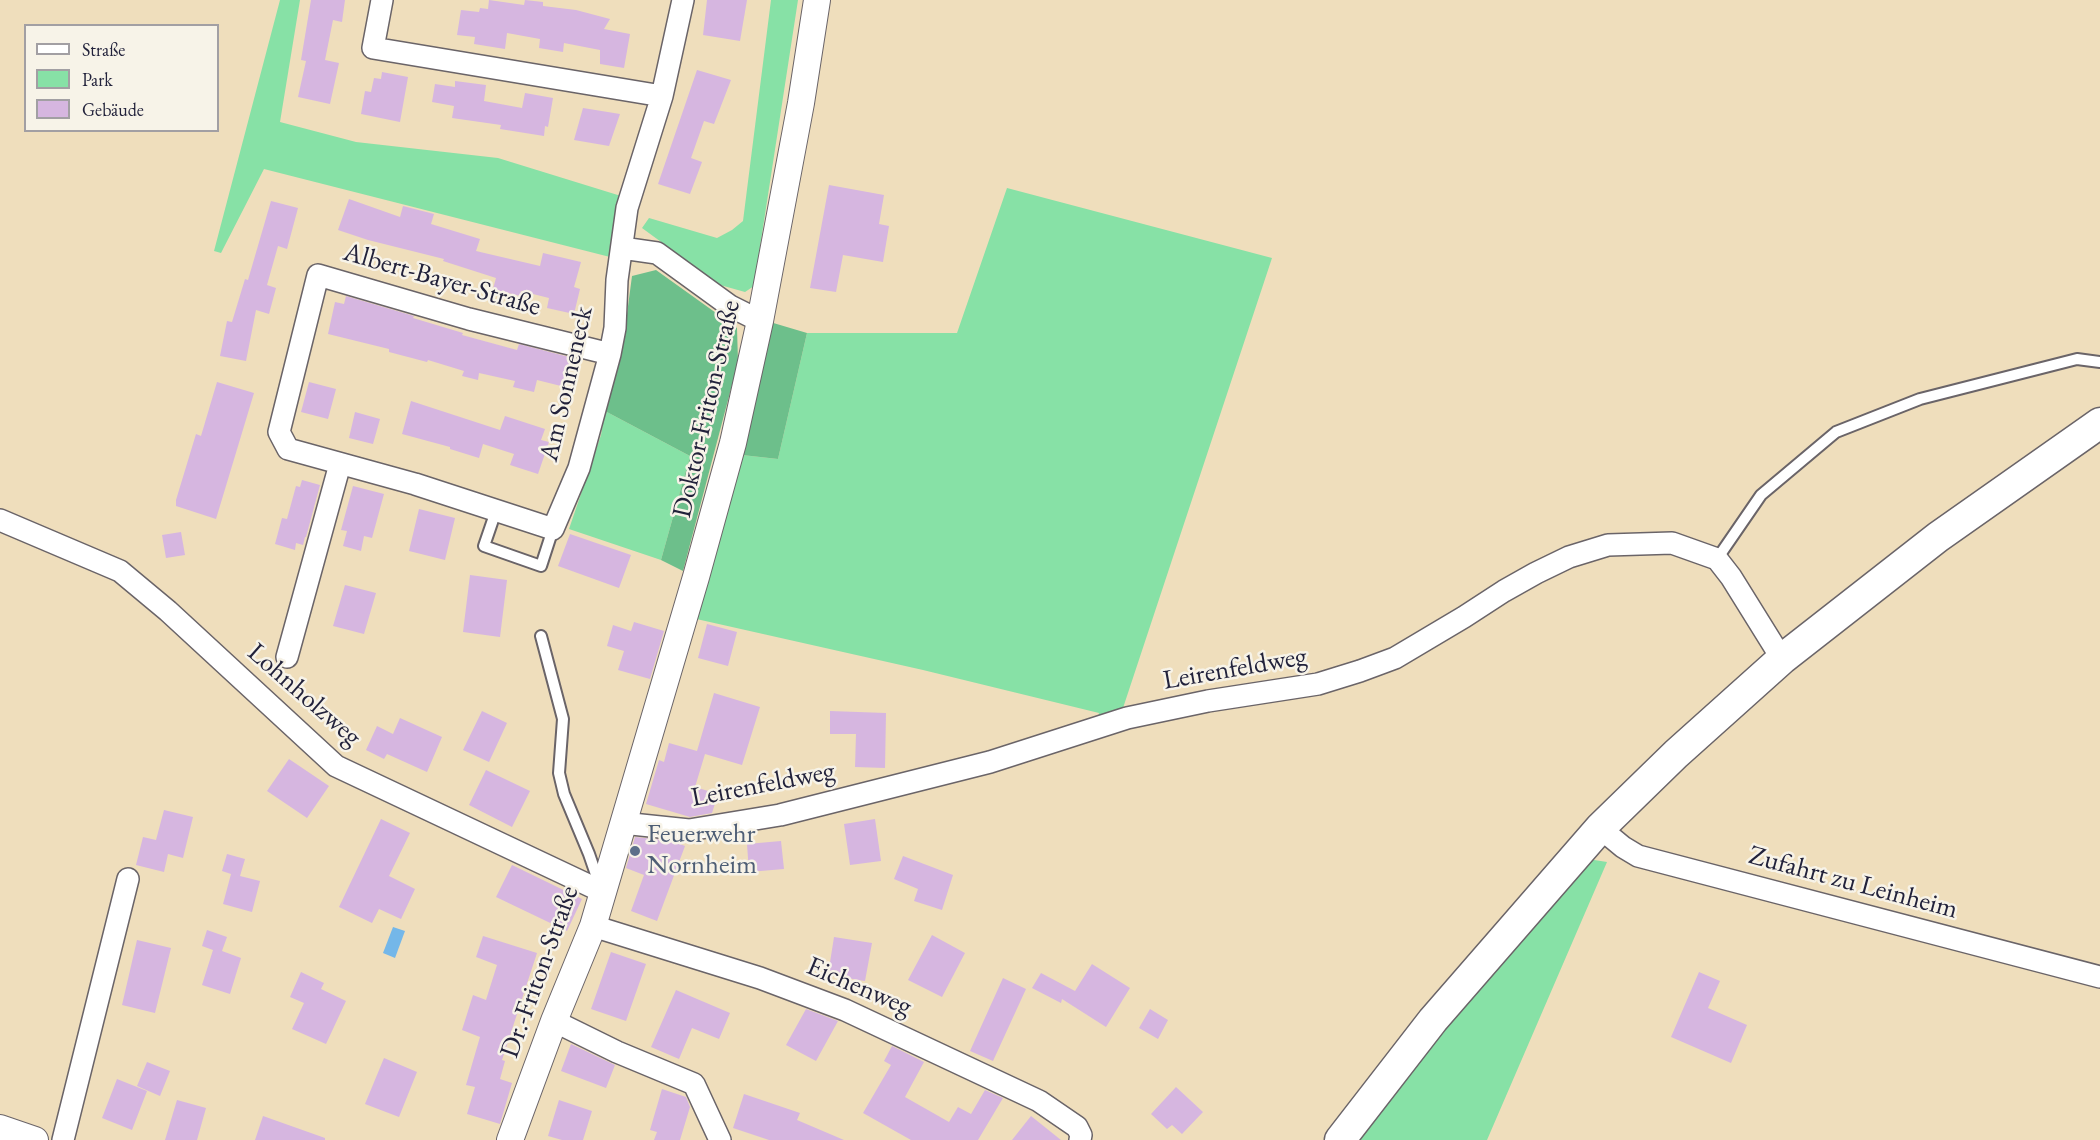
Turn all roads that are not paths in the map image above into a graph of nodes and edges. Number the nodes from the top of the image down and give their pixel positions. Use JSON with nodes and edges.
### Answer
{"nodes":[{"id":1,"x":382,"y":0,"type":"edge"},
{"id":2,"x":683,"y":0,"type":"edge"},
{"id":3,"x":816,"y":0,"type":"edge"},
{"id":4,"x":662,"y":96,"type":"junction"},
{"id":5,"x":622,"y":248,"type":"junction"},
{"id":6,"x":760,"y":321,"type":"junction"},
{"id":7,"x":610,"y":354,"type":"junction"},
{"id":8,"x":2100,"y":362,"type":"edge"},
{"id":9,"x":2100,"y":423,"type":"edge"},
{"id":10,"x":340,"y":464,"type":"junction"},
{"id":11,"x":496,"y":511,"type":"junction"},
{"id":12,"x":0,"y":520,"type":"edge"},
{"id":13,"x":553,"y":530,"type":"junction"},
{"id":14,"x":1717,"y":559,"type":"junction"},
{"id":15,"x":541,"y":636,"type":"dead end"},
{"id":16,"x":287,"y":657,"type":"dead end"},
{"id":17,"x":1782,"y":659,"type":"junction"},
{"id":18,"x":622,"y":823,"type":"junction"},
{"id":19,"x":1600,"y":828,"type":"junction"},
{"id":20,"x":128,"y":879,"type":"dead end"},
{"id":21,"x":603,"y":892,"type":"junction"},
{"id":22,"x":592,"y":926,"type":"junction"},
{"id":23,"x":2100,"y":977,"type":"edge"},
{"id":24,"x":554,"y":1021,"type":"junction"},
{"id":25,"x":0,"y":1128,"type":"edge"},
{"id":26,"x":35,"y":1140,"type":"edge"},
{"id":27,"x":63,"y":1140,"type":"edge"},
{"id":28,"x":510,"y":1140,"type":"edge"},
{"id":29,"x":720,"y":1140,"type":"edge"},
{"id":30,"x":1080,"y":1140,"type":"edge"},
{"id":31,"x":1340,"y":1140,"type":"edge"}],
"edges":[{"from":1,"to":4,"type":"street"},
{"from":2,"to":4,"type":"street","name":"Am Sonneneck"},
{"from":3,"to":6,"type":"street","name":"Doktor-Friton-Straße"},
{"from":4,"to":5,"type":"street","name":"Am Sonneneck"},
{"from":5,"to":6,"type":"street"},
{"from":5,"to":7,"type":"street","name":"Am Sonneneck"},
{"from":6,"to":18,"type":"street","name":"Doktor-Friton-Straße"},
{"from":7,"to":10,"type":"street","name":"Albert-Bayer-Straße"},
{"from":7,"to":13,"type":"street","name":"Am Sonneneck"},
{"from":8,"to":14,"type":"lane"},
{"from":9,"to":17,"type":"main road"},
{"from":10,"to":11,"type":"street","name":"Albert-Bayer-Straße"},
{"from":10,"to":16,"type":"street"},
{"from":11,"to":13,"type":"street","name":"Albert-Bayer-Straße"},
{"from":11,"to":13,"type":"lane"},
{"from":12,"to":21,"type":"street","name":"Lohnholzweg"},
{"from":14,"to":17,"type":"street"},
{"from":14,"to":18,"type":"street","name":"Leirenfeldweg"},
{"from":15,"to":21,"type":"lane"},
{"from":17,"to":19,"type":"main road"},
{"from":18,"to":21,"type":"street","name":"Dr.-Friton-Straße"},
{"from":19,"to":23,"type":"street","name":"Zufahrt zu Leinheim"},
{"from":19,"to":31,"type":"main road"},
{"from":20,"to":27,"type":"street"},
{"from":21,"to":22,"type":"street","name":"Dr.-Friton-Straße"},
{"from":22,"to":24,"type":"street","name":"Dr.-Friton-Straße"},
{"from":22,"to":30,"type":"street","name":"Eichenweg"},
{"from":24,"to":28,"type":"street","name":"Dr.-Friton-Straße"},
{"from":24,"to":29,"type":"street"},
{"from":25,"to":26,"type":"street"}]}
